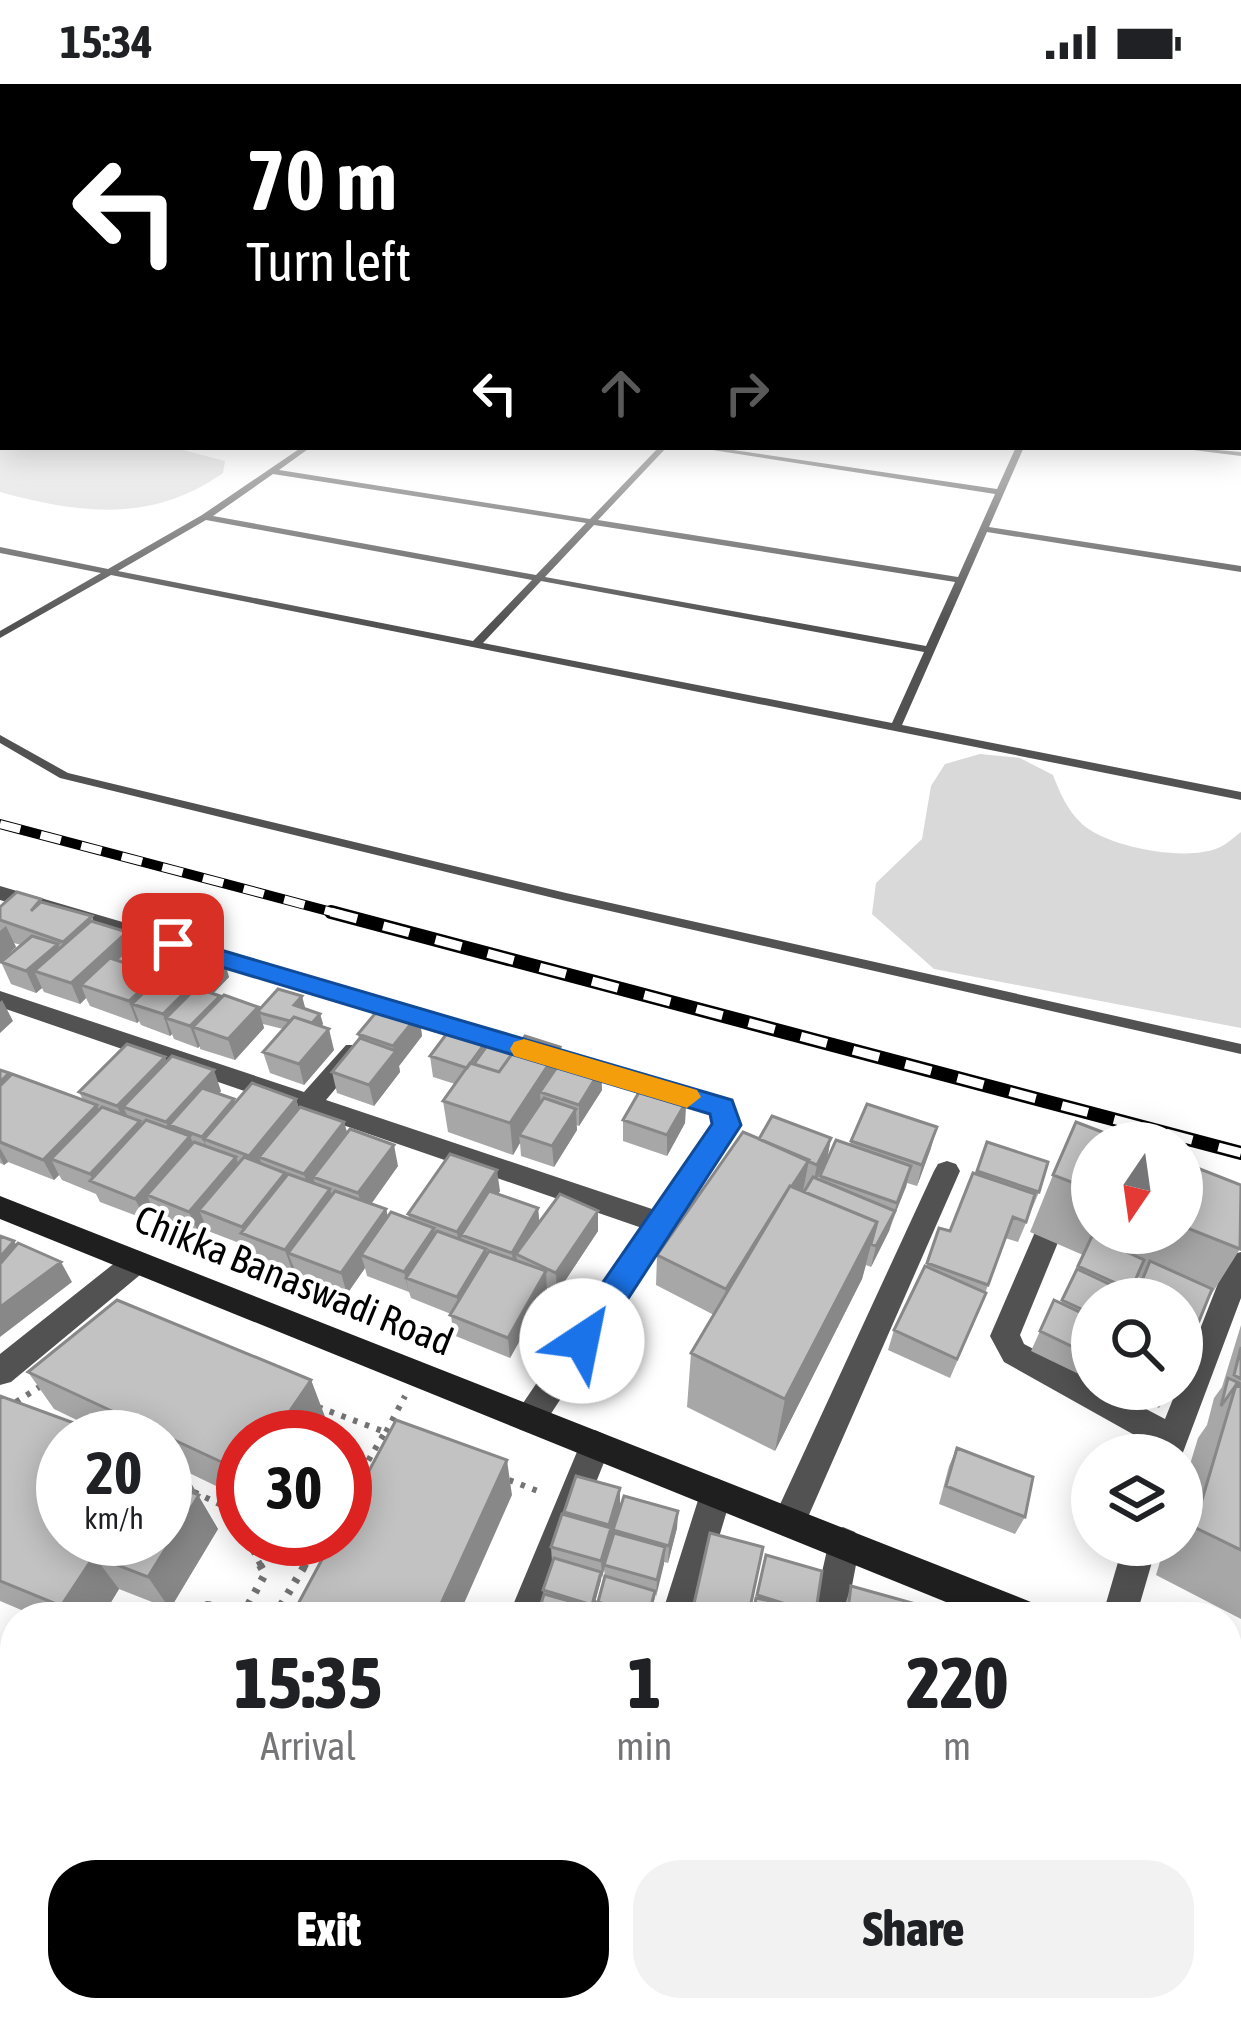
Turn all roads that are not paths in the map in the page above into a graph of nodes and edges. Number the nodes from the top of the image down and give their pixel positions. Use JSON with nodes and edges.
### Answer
{"nodes":[{"id":1,"x":302,"y":450,"type":"edge"},
{"id":2,"x":660,"y":450,"type":"edge"},
{"id":3,"x":717,"y":450,"type":"edge"},
{"id":4,"x":1019,"y":450,"type":"edge"},
{"id":5,"x":1209,"y":450,"type":"edge"},
{"id":6,"x":1241,"y":454,"type":"edge"},
{"id":7,"x":271,"y":471,"type":"junction"},
{"id":8,"x":999,"y":492,"type":"junction"},
{"id":9,"x":205,"y":517,"type":"junction"},
{"id":10,"x":595,"y":521,"type":"junction"},
{"id":11,"x":983,"y":529,"type":"junction"},
{"id":12,"x":0,"y":550,"type":"edge"},
{"id":13,"x":1241,"y":568,"type":"edge"},
{"id":14,"x":111,"y":572,"type":"junction"},
{"id":15,"x":539,"y":579,"type":"junction"},
{"id":16,"x":961,"y":580,"type":"junction"},
{"id":17,"x":0,"y":635,"type":"edge"},
{"id":18,"x":477,"y":644,"type":"junction"},
{"id":19,"x":930,"y":650,"type":"junction"},
{"id":20,"x":896,"y":726,"type":"junction"},
{"id":21,"x":0,"y":738,"type":"edge"},
{"id":22,"x":1241,"y":796,"type":"edge"},
{"id":23,"x":0,"y":893,"type":"edge"},
{"id":24,"x":0,"y":999,"type":"edge"},
{"id":25,"x":390,"y":1009,"type":"junction"},
{"id":26,"x":501,"y":1042,"type":"edge"},
{"id":27,"x":1241,"y":1048,"type":"edge"},
{"id":28,"x":545,"y":1055,"type":"edge"},
{"id":29,"x":308,"y":1104,"type":"junction"},
{"id":30,"x":947,"y":1171,"type":"dead end"},
{"id":31,"x":0,"y":1207,"type":"edge"},
{"id":32,"x":661,"y":1223,"type":"junction"},
{"id":33,"x":1045,"y":1240,"type":"dead end"},
{"id":34,"x":136,"y":1262,"type":"junction"},
{"id":35,"x":1240,"y":1263,"type":"edge"},
{"id":36,"x":0,"y":1372,"type":"edge"},
{"id":37,"x":530,"y":1419,"type":"junction"},
{"id":38,"x":1148,"y":1434,"type":"edge"},
{"id":39,"x":1174,"y":1434,"type":"edge"},
{"id":40,"x":595,"y":1445,"type":"junction"},
{"id":41,"x":716,"y":1493,"type":"junction"},
{"id":42,"x":789,"y":1522,"type":"junction"},
{"id":43,"x":843,"y":1544,"type":"junction"},
{"id":44,"x":1134,"y":1566,"type":"edge"},
{"id":45,"x":531,"y":1602,"type":"edge"},
{"id":46,"x":683,"y":1602,"type":"edge"},
{"id":47,"x":832,"y":1602,"type":"edge"},
{"id":48,"x":986,"y":1602,"type":"edge"},
{"id":49,"x":1124,"y":1602,"type":"edge"}],
"edges":[{"from":1,"to":7,"type":"lane"},
{"from":2,"to":10,"type":"lane"},
{"from":3,"to":8,"type":"lane"},
{"from":4,"to":8,"type":"lane"},
{"from":5,"to":6,"type":"lane"},
{"from":7,"to":9,"type":"lane"},
{"from":7,"to":10,"type":"lane"},
{"from":8,"to":11,"type":"lane"},
{"from":9,"to":14,"type":"lane"},
{"from":9,"to":15,"type":"lane"},
{"from":10,"to":15,"type":"lane"},
{"from":10,"to":16,"type":"lane"},
{"from":11,"to":13,"type":"lane"},
{"from":11,"to":16,"type":"lane"},
{"from":12,"to":14,"type":"lane"},
{"from":14,"to":17,"type":"lane"},
{"from":14,"to":18,"type":"lane"},
{"from":15,"to":18,"type":"lane"},
{"from":15,"to":19,"type":"lane"},
{"from":16,"to":19,"type":"lane"},
{"from":18,"to":20,"type":"lane"},
{"from":19,"to":20,"type":"lane"},
{"from":20,"to":22,"type":"lane"},
{"from":21,"to":27,"type":"lane"},
{"from":23,"to":25,"type":"street"},
{"from":24,"to":29,"type":"street"},
{"from":25,"to":26,"type":"street"},
{"from":25,"to":29,"type":"street"},
{"from":28,"to":32,"type":"street"},
{"from":29,"to":32,"type":"street"},
{"from":30,"to":42,"type":"street"},
{"from":31,"to":34,"type":"main road","name":"Chikka Banaswadi Road"},
{"from":32,"to":37,"type":"street"},
{"from":33,"to":38,"type":"street"},
{"from":34,"to":36,"type":"street"},
{"from":34,"to":37,"type":"main road","name":"Chikka Banaswadi Road"},
{"from":35,"to":39,"type":"street"},
{"from":37,"to":40,"type":"main road","name":"Chikka Banaswadi Road"},
{"from":40,"to":41,"type":"main road","name":"Chikka Banaswadi Road"},
{"from":40,"to":45,"type":"street"},
{"from":41,"to":42,"type":"main road","name":"Chikka Banaswadi Road"},
{"from":41,"to":46,"type":"street"},
{"from":42,"to":43,"type":"main road","name":"Chikka Banaswadi Road"},
{"from":43,"to":47,"type":"street"},
{"from":43,"to":48,"type":"main road","name":"Chikka Banaswadi Road"},
{"from":44,"to":49,"type":"street"}]}
